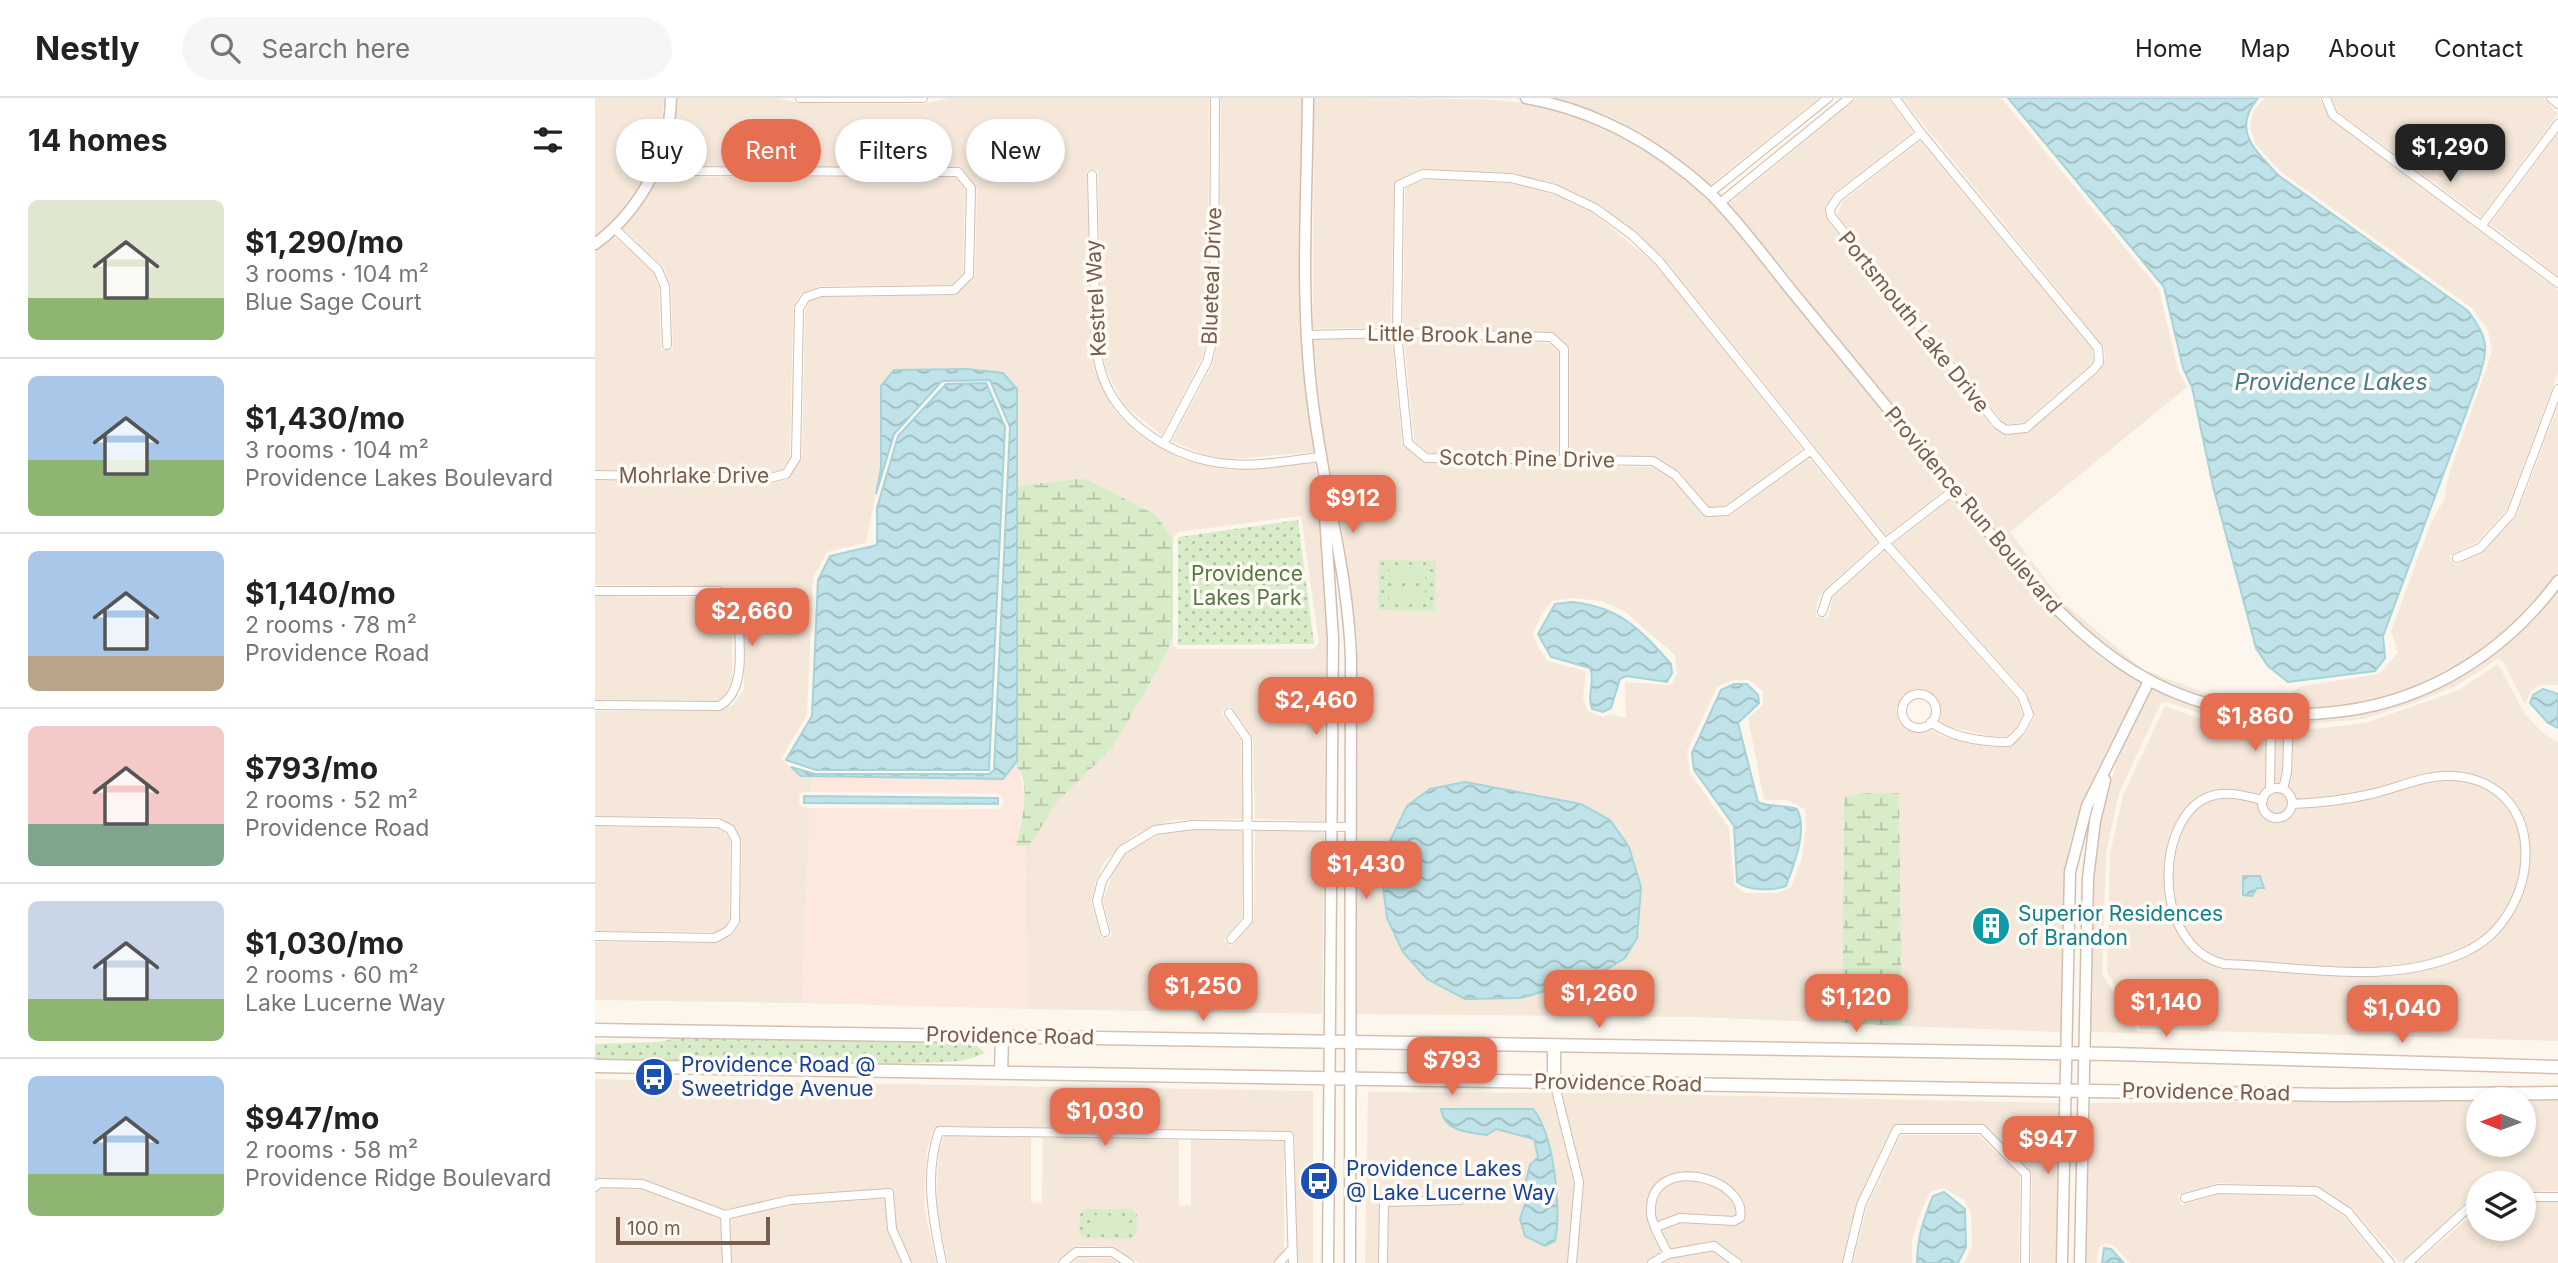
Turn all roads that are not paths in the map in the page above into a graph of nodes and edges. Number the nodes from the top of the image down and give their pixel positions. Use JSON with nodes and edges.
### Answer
{"nodes":[{"id":1,"x":671,"y":98,"type":"edge"},
{"id":2,"x":800,"y":98,"type":"edge"},
{"id":3,"x":852,"y":98,"type":"edge"},
{"id":4,"x":870,"y":98,"type":"edge"},
{"id":5,"x":923,"y":98,"type":"edge"},
{"id":6,"x":1215,"y":98,"type":"edge"},
{"id":7,"x":1308,"y":98,"type":"edge"},
{"id":8,"x":1526,"y":98,"type":"edge"},
{"id":9,"x":1828,"y":98,"type":"edge"},
{"id":10,"x":1849,"y":98,"type":"edge"},
{"id":11,"x":1895,"y":98,"type":"edge"},
{"id":12,"x":2326,"y":98,"type":"edge"},
{"id":13,"x":2551,"y":98,"type":"edge"},
{"id":14,"x":2558,"y":104,"type":"edge"},
{"id":15,"x":669,"y":119,"type":"edge"},
{"id":16,"x":2558,"y":124,"type":"edge"},
{"id":17,"x":1921,"y":133,"type":"junction"},
{"id":18,"x":707,"y":171,"type":"edge"},
{"id":19,"x":1092,"y":175,"type":"dead end"},
{"id":20,"x":648,"y":182,"type":"edge"},
{"id":21,"x":1710,"y":193,"type":"junction"},
{"id":22,"x":1720,"y":203,"type":"junction"},
{"id":23,"x":2482,"y":225,"type":"junction"},
{"id":24,"x":614,"y":228,"type":"junction"},
{"id":25,"x":595,"y":244,"type":"edge"},
{"id":26,"x":2558,"y":283,"type":"edge"},
{"id":27,"x":1397,"y":333,"type":"junction"},
{"id":28,"x":1307,"y":335,"type":"junction"},
{"id":29,"x":667,"y":345,"type":"dead end"},
{"id":30,"x":2558,"y":390,"type":"edge"},
{"id":31,"x":1164,"y":443,"type":"junction"},
{"id":32,"x":1811,"y":450,"type":"junction"},
{"id":33,"x":1321,"y":457,"type":"junction"},
{"id":34,"x":1565,"y":458,"type":"junction"},
{"id":35,"x":1323,"y":474,"type":"junction"},
{"id":36,"x":595,"y":475,"type":"edge"},
{"id":37,"x":1954,"y":490,"type":"junction"},
{"id":38,"x":1885,"y":543,"type":"junction"},
{"id":39,"x":2457,"y":558,"type":"dead end"},
{"id":40,"x":2558,"y":583,"type":"edge"},
{"id":41,"x":595,"y":591,"type":"edge"},
{"id":42,"x":1822,"y":612,"type":"dead end"},
{"id":43,"x":2149,"y":681,"type":"junction"},
{"id":44,"x":595,"y":705,"type":"edge"},
{"id":45,"x":1229,"y":713,"type":"dead end"},
{"id":46,"x":2271,"y":715,"type":"junction"},
{"id":47,"x":2289,"y":716,"type":"junction"},
{"id":48,"x":1931,"y":722,"type":"junction"},
{"id":49,"x":2112,"y":753,"type":"junction"},
{"id":50,"x":2283,"y":789,"type":"junction"},
{"id":51,"x":2270,"y":790,"type":"junction"},
{"id":52,"x":2263,"y":800,"type":"junction"},
{"id":53,"x":2292,"y":804,"type":"junction"},
{"id":54,"x":595,"y":821,"type":"edge"},
{"id":55,"x":1249,"y":825,"type":"junction"},
{"id":56,"x":1329,"y":827,"type":"junction"},
{"id":57,"x":1351,"y":827,"type":"junction"},
{"id":58,"x":1105,"y":932,"type":"dead end"},
{"id":59,"x":595,"y":936,"type":"edge"},
{"id":60,"x":1231,"y":939,"type":"dead end"},
{"id":61,"x":595,"y":1030,"type":"edge"},
{"id":62,"x":1002,"y":1036,"type":"junction"},
{"id":63,"x":1328,"y":1042,"type":"junction"},
{"id":64,"x":1350,"y":1042,"type":"junction"},
{"id":65,"x":1553,"y":1046,"type":"junction"},
{"id":66,"x":2066,"y":1054,"type":"junction"},
{"id":67,"x":2085,"y":1054,"type":"junction"},
{"id":68,"x":595,"y":1066,"type":"edge"},
{"id":69,"x":2558,"y":1067,"type":"edge"},
{"id":70,"x":1001,"y":1073,"type":"junction"},
{"id":71,"x":1328,"y":1079,"type":"junction"},
{"id":72,"x":1351,"y":1079,"type":"junction"},
{"id":73,"x":1554,"y":1082,"type":"junction"},
{"id":74,"x":2065,"y":1090,"type":"junction"},
{"id":75,"x":2084,"y":1090,"type":"junction"},
{"id":76,"x":2558,"y":1093,"type":"edge"},
{"id":77,"x":596,"y":1182,"type":"edge"},
{"id":78,"x":2536,"y":1197,"type":"edge"},
{"id":79,"x":2558,"y":1197,"type":"edge"},
{"id":80,"x":2185,"y":1199,"type":"dead end"},
{"id":81,"x":1460,"y":1200,"type":"dead end"},
{"id":82,"x":2466,"y":1210,"type":"edge"},
{"id":83,"x":725,"y":1215,"type":"junction"},
{"id":84,"x":1656,"y":1227,"type":"junction"},
{"id":85,"x":1292,"y":1249,"type":"junction"},
{"id":86,"x":1668,"y":1254,"type":"junction"},
{"id":87,"x":727,"y":1263,"type":"edge"},
{"id":88,"x":907,"y":1263,"type":"edge"},
{"id":89,"x":941,"y":1263,"type":"edge"},
{"id":90,"x":1063,"y":1263,"type":"edge"},
{"id":91,"x":1129,"y":1263,"type":"edge"},
{"id":92,"x":1279,"y":1263,"type":"edge"},
{"id":93,"x":1293,"y":1263,"type":"edge"},
{"id":94,"x":1328,"y":1263,"type":"edge"},
{"id":95,"x":1349,"y":1263,"type":"edge"},
{"id":96,"x":1383,"y":1263,"type":"edge"},
{"id":97,"x":1572,"y":1263,"type":"edge"},
{"id":98,"x":1652,"y":1263,"type":"edge"},
{"id":99,"x":1737,"y":1263,"type":"edge"},
{"id":100,"x":1847,"y":1263,"type":"edge"},
{"id":101,"x":2025,"y":1263,"type":"edge"},
{"id":102,"x":2062,"y":1263,"type":"edge"},
{"id":103,"x":2080,"y":1263,"type":"edge"},
{"id":104,"x":2390,"y":1263,"type":"edge"},
{"id":105,"x":2408,"y":1263,"type":"edge"}],
"edges":[{"from":1,"to":15,"type":"street"},
{"from":2,"to":3,"type":"street"},
{"from":3,"to":4,"type":"street"},
{"from":4,"to":5,"type":"street"},
{"from":6,"to":31,"type":"street","name":"Blueteal Drive"},
{"from":7,"to":28,"type":"street"},
{"from":8,"to":21,"type":"street","name":"Providence Run Boulevard"},
{"from":9,"to":21,"type":"street"},
{"from":10,"to":22,"type":"street"},
{"from":11,"to":17,"type":"street","name":"Portsmouth Lake Drive"},
{"from":12,"to":23,"type":"street"},
{"from":13,"to":14,"type":"street"},
{"from":16,"to":23,"type":"street"},
{"from":17,"to":17,"type":"street","name":"Portsmouth Lake Drive"},
{"from":18,"to":36,"type":"street","name":"Mohrlake Drive"},
{"from":19,"to":31,"type":"street","name":"Kestrel Way"},
{"from":20,"to":24,"type":"street"},
{"from":21,"to":22,"type":"street","name":"Providence Run Boulevard"},
{"from":22,"to":37,"type":"street","name":"Providence Run Boulevard"},
{"from":23,"to":26,"type":"street"},
{"from":24,"to":25,"type":"street"},
{"from":24,"to":29,"type":"street"},
{"from":27,"to":28,"type":"street","name":"Little Brook Lane"},
{"from":27,"to":32,"type":"street","name":"Scotch Pine Drive"},
{"from":27,"to":34,"type":"street","name":"Scotch Pine Drive"},
{"from":27,"to":34,"type":"street","name":"Little Brook Lane"},
{"from":28,"to":33,"type":"street"},
{"from":30,"to":39,"type":"street"},
{"from":31,"to":33,"type":"street","name":"Kestrel Way"},
{"from":32,"to":34,"type":"street","name":"Scotch Pine Drive"},
{"from":32,"to":38,"type":"street","name":"Scotch Pine Drive"},
{"from":33,"to":35,"type":"street"},
{"from":35,"to":56,"type":"street"},
{"from":35,"to":57,"type":"street"},
{"from":37,"to":38,"type":"street"},
{"from":37,"to":43,"type":"street","name":"Providence Run Boulevard"},
{"from":38,"to":42,"type":"street"},
{"from":38,"to":48,"type":"street","name":"Scotch Pine Drive"},
{"from":40,"to":47,"type":"street","name":"Providence Run Boulevard"},
{"from":41,"to":44,"type":"street"},
{"from":43,"to":46,"type":"street","name":"Providence Run Boulevard"},
{"from":43,"to":49,"type":"street"},
{"from":45,"to":55,"type":"street"},
{"from":46,"to":47,"type":"street","name":"Providence Run Boulevard"},
{"from":46,"to":51,"type":"street"},
{"from":47,"to":50,"type":"street"},
{"from":48,"to":48,"type":"street","name":"Scotch Pine Drive"},
{"from":49,"to":66,"type":"street"},
{"from":49,"to":67,"type":"street"},
{"from":50,"to":51,"type":"street"},
{"from":50,"to":53,"type":"street"},
{"from":51,"to":52,"type":"street"},
{"from":52,"to":53,"type":"street"},
{"from":52,"to":53,"type":"street"},
{"from":54,"to":59,"type":"street"},
{"from":55,"to":56,"type":"street"},
{"from":55,"to":58,"type":"street"},
{"from":55,"to":60,"type":"street"},
{"from":56,"to":57,"type":"street"},
{"from":56,"to":63,"type":"street"},
{"from":57,"to":64,"type":"street"},
{"from":61,"to":62,"type":"main road","name":"Providence Road"},
{"from":62,"to":63,"type":"main road","name":"Providence Road"},
{"from":62,"to":70,"type":"main road"},
{"from":63,"to":64,"type":"main road","name":"Providence Road"},
{"from":63,"to":71,"type":"street"},
{"from":64,"to":65,"type":"main road","name":"Providence Road"},
{"from":64,"to":72,"type":"street"},
{"from":65,"to":66,"type":"main road","name":"Providence Road"},
{"from":65,"to":73,"type":"main road"},
{"from":66,"to":67,"type":"main road","name":"Providence Road"},
{"from":66,"to":74,"type":"street"},
{"from":67,"to":69,"type":"main road","name":"Providence Road"},
{"from":67,"to":75,"type":"street"},
{"from":68,"to":70,"type":"main road","name":"Providence Road"},
{"from":70,"to":71,"type":"main road","name":"Providence Road"},
{"from":71,"to":72,"type":"main road","name":"Providence Road"},
{"from":71,"to":94,"type":"street"},
{"from":72,"to":73,"type":"main road","name":"Providence Road"},
{"from":72,"to":95,"type":"street"},
{"from":73,"to":74,"type":"main road","name":"Providence Road"},
{"from":73,"to":97,"type":"street"},
{"from":74,"to":75,"type":"main road","name":"Providence Road"},
{"from":74,"to":102,"type":"street"},
{"from":75,"to":76,"type":"main road","name":"Providence Road"},
{"from":75,"to":103,"type":"street"},
{"from":77,"to":83,"type":"street"},
{"from":78,"to":79,"type":"street"},
{"from":80,"to":104,"type":"street"},
{"from":81,"to":96,"type":"street"},
{"from":82,"to":105,"type":"street"},
{"from":83,"to":87,"type":"street"},
{"from":83,"to":88,"type":"street"},
{"from":84,"to":84,"type":"street"},
{"from":84,"to":86,"type":"street"},
{"from":85,"to":89,"type":"street"},
{"from":85,"to":92,"type":"street"},
{"from":85,"to":93,"type":"street"},
{"from":86,"to":98,"type":"street"},
{"from":86,"to":99,"type":"street"},
{"from":90,"to":91,"type":"street"},
{"from":100,"to":101,"type":"street"}]}
